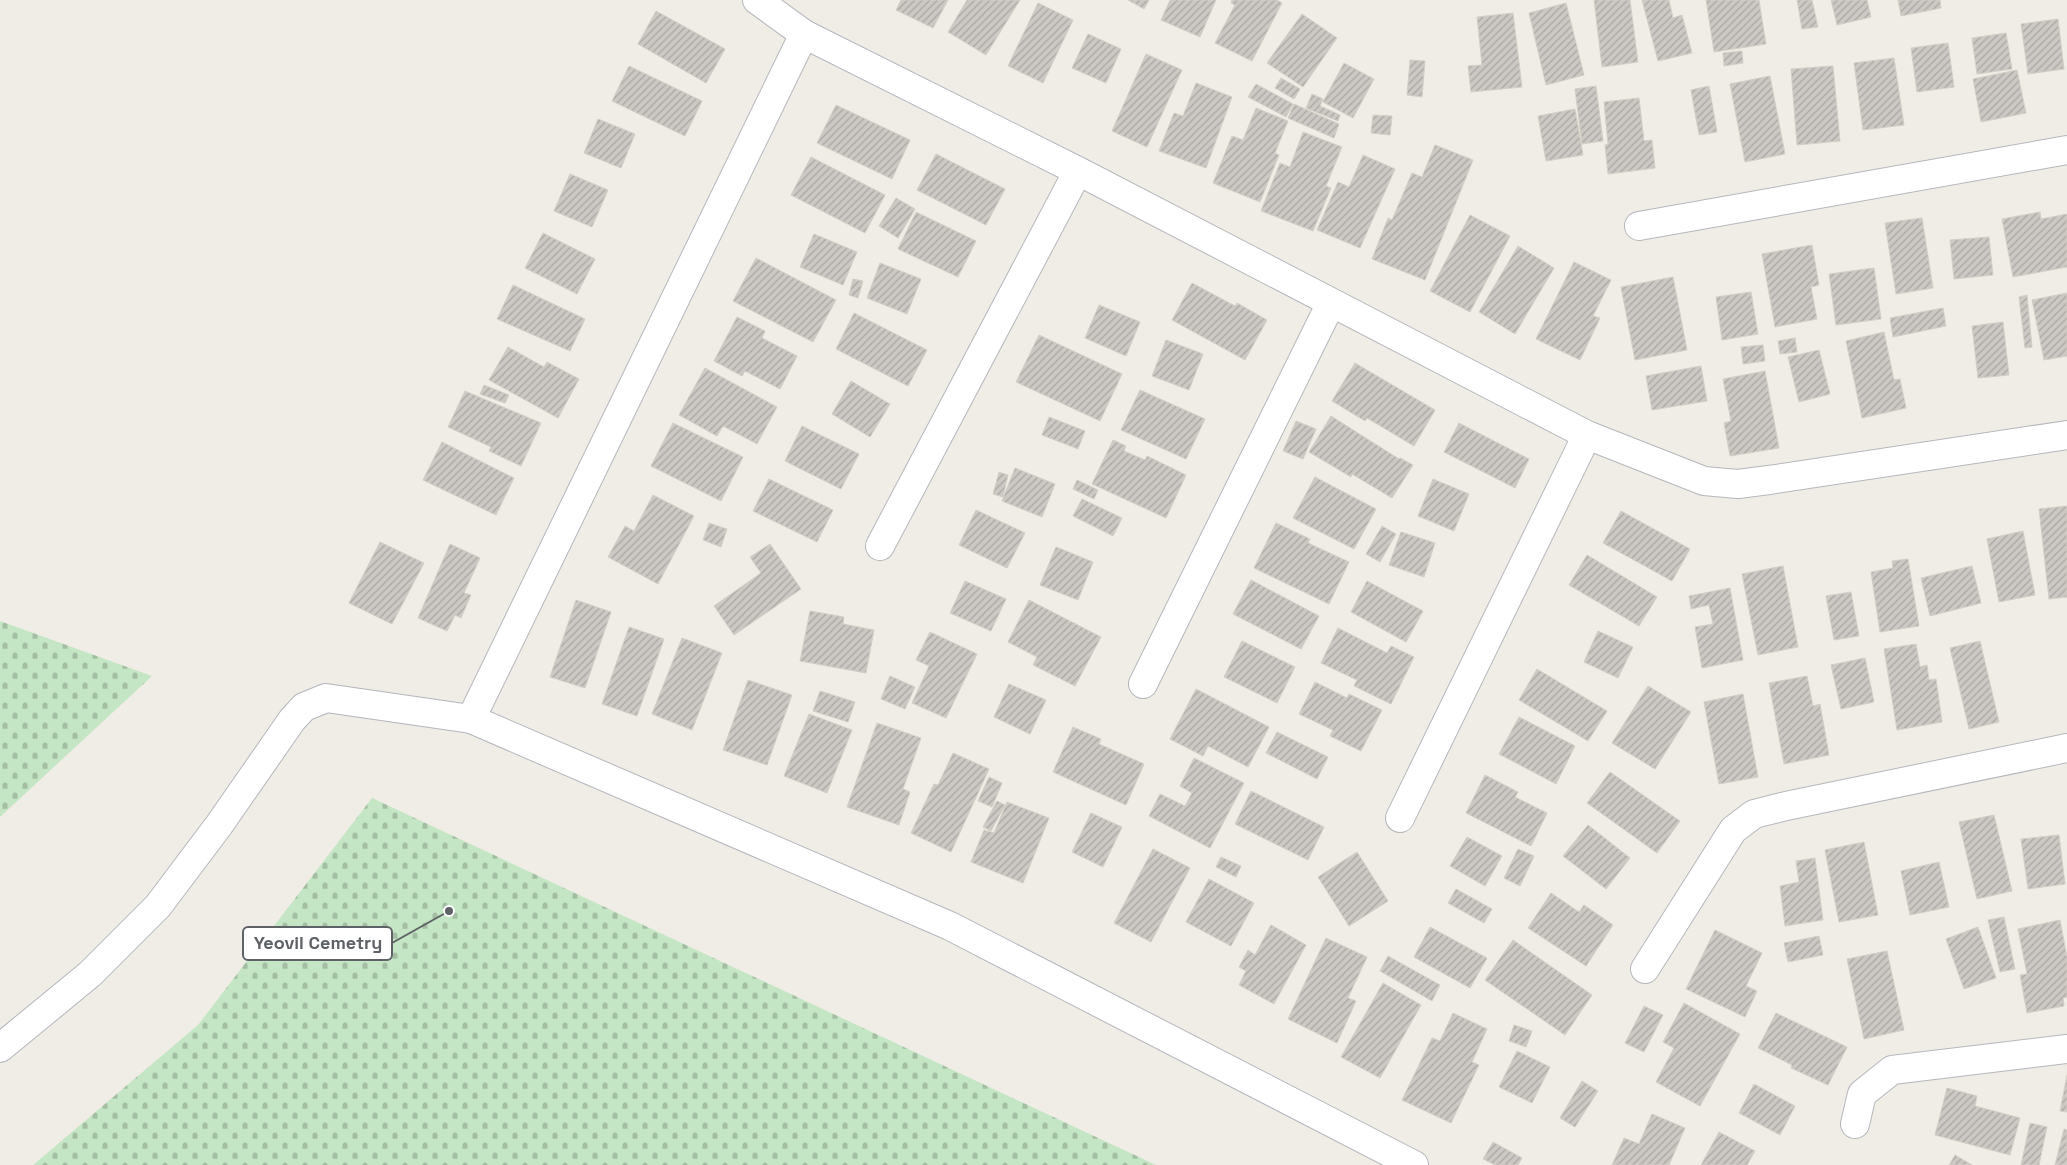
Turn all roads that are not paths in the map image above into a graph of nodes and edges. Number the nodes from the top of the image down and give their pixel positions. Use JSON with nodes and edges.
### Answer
{"nodes":[{"id":1,"x":757,"y":0,"type":"edge"},
{"id":2,"x":804,"y":34,"type":"junction"},
{"id":3,"x":2067,"y":150,"type":"edge"},
{"id":4,"x":1078,"y":171,"type":"junction"},
{"id":5,"x":1640,"y":226,"type":"dead end"},
{"id":6,"x":1331,"y":303,"type":"junction"},
{"id":7,"x":1587,"y":435,"type":"junction"},
{"id":8,"x":2067,"y":435,"type":"edge"},
{"id":9,"x":880,"y":546,"type":"dead end"},
{"id":10,"x":1143,"y":684,"type":"dead end"},
{"id":11,"x":471,"y":719,"type":"junction"},
{"id":12,"x":2067,"y":748,"type":"edge"},
{"id":13,"x":1400,"y":818,"type":"dead end"},
{"id":14,"x":1645,"y":969,"type":"dead end"},
{"id":15,"x":0,"y":1048,"type":"edge"},
{"id":16,"x":2067,"y":1049,"type":"edge"},
{"id":17,"x":1855,"y":1124,"type":"dead end"},
{"id":18,"x":1414,"y":1165,"type":"edge"}],
"edges":[{"from":1,"to":2,"type":"street"},
{"from":2,"to":4,"type":"street"},
{"from":2,"to":11,"type":"street"},
{"from":3,"to":5,"type":"street"},
{"from":4,"to":6,"type":"street"},
{"from":4,"to":9,"type":"street"},
{"from":6,"to":7,"type":"street"},
{"from":6,"to":10,"type":"street"},
{"from":7,"to":8,"type":"street"},
{"from":7,"to":13,"type":"street"},
{"from":11,"to":15,"type":"street"},
{"from":11,"to":18,"type":"street"},
{"from":12,"to":14,"type":"street"},
{"from":16,"to":17,"type":"street"}]}
